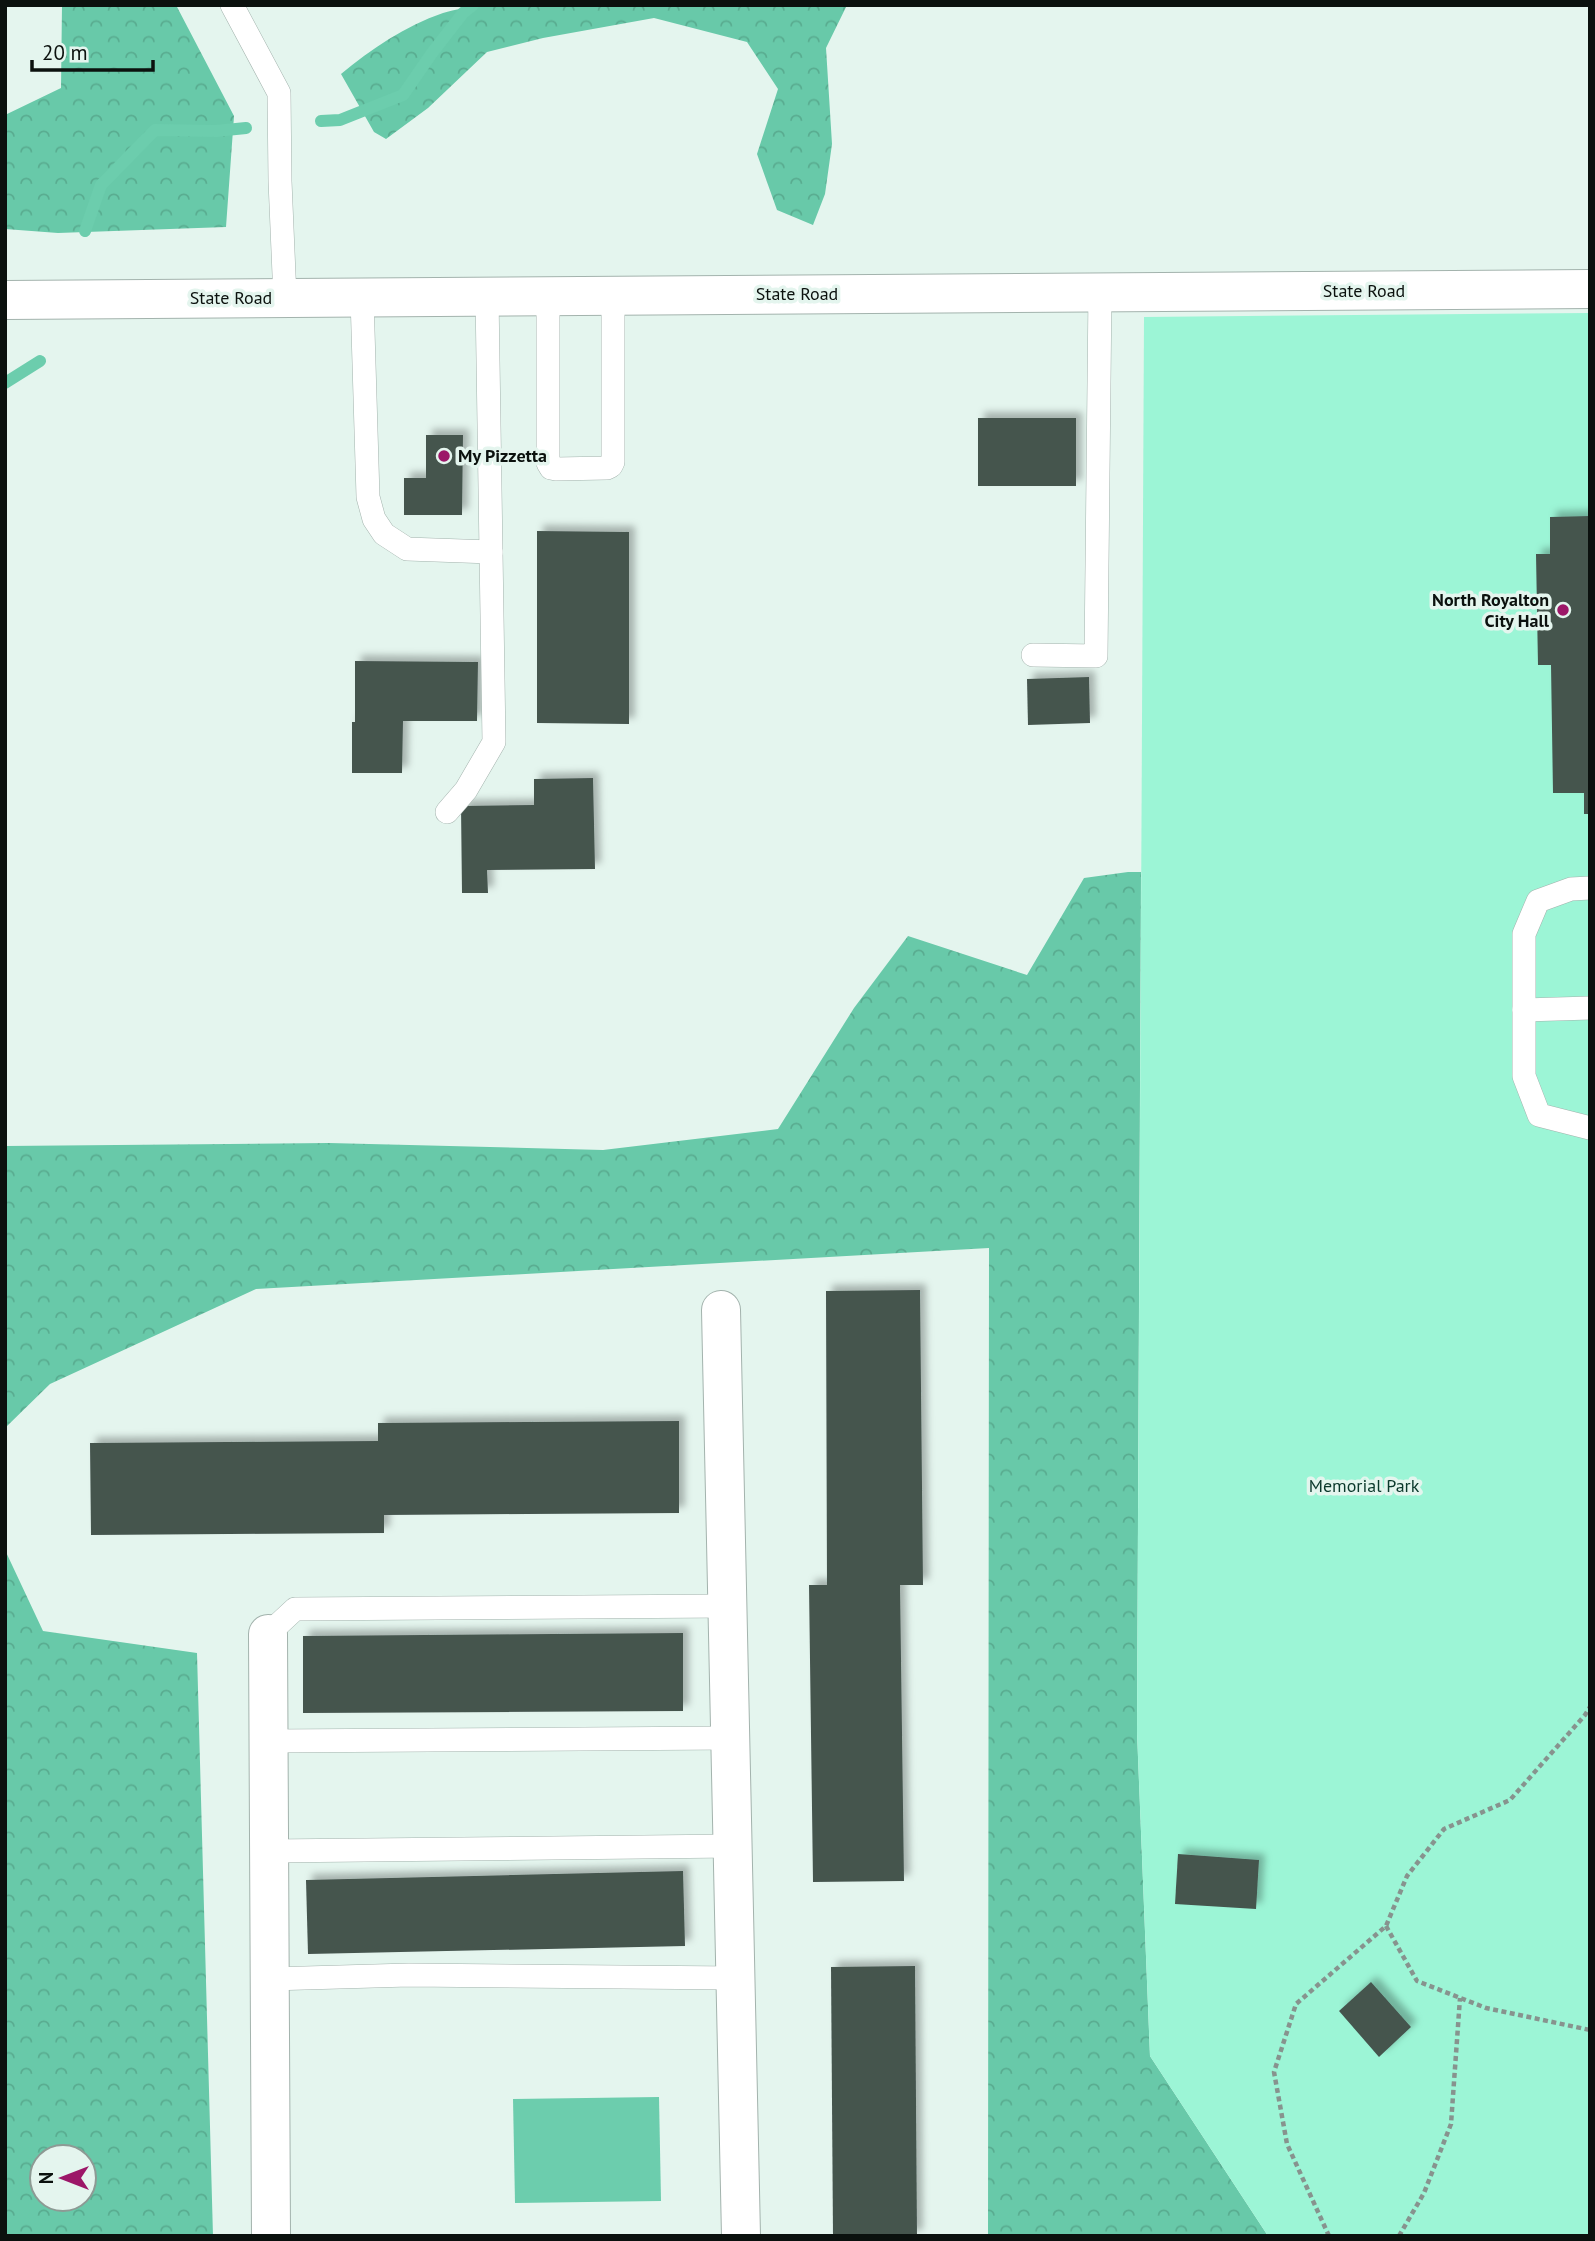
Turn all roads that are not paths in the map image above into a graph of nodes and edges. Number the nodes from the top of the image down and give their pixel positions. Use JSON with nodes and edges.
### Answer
{"nodes":[{"id":1,"x":232,"y":5,"type":"edge"},
{"id":2,"x":1590,"y":289,"type":"edge"},
{"id":3,"x":1100,"y":292,"type":"junction"},
{"id":4,"x":613,"y":295,"type":"junction"},
{"id":5,"x":487,"y":296,"type":"junction"},
{"id":6,"x":548,"y":296,"type":"junction"},
{"id":7,"x":285,"y":298,"type":"junction"},
{"id":8,"x":362,"y":298,"type":"junction"},
{"id":9,"x":5,"y":300,"type":"edge"},
{"id":10,"x":491,"y":552,"type":"junction"},
{"id":11,"x":1033,"y":655,"type":"dead end"},
{"id":12,"x":447,"y":812,"type":"dead end"},
{"id":13,"x":1590,"y":888,"type":"edge"},
{"id":14,"x":1590,"y":1008,"type":"edge"},
{"id":15,"x":1524,"y":1010,"type":"junction"},
{"id":16,"x":1590,"y":1128,"type":"edge"},
{"id":17,"x":721,"y":1310,"type":"dead end"},
{"id":18,"x":727,"y":1606,"type":"junction"},
{"id":19,"x":268,"y":1634,"type":"joint"},
{"id":20,"x":730,"y":1738,"type":"junction"},
{"id":21,"x":270,"y":1741,"type":"junction"},
{"id":22,"x":733,"y":1846,"type":"junction"},
{"id":23,"x":270,"y":1851,"type":"junction"},
{"id":24,"x":735,"y":1978,"type":"junction"},
{"id":25,"x":270,"y":1979,"type":"junction"},
{"id":26,"x":271,"y":2236,"type":"edge"},
{"id":27,"x":741,"y":2236,"type":"edge"}],
"edges":[{"from":1,"to":7,"type":"lane"},
{"from":2,"to":3,"type":"main road","name":"State Road"},
{"from":3,"to":4,"type":"main road","name":"State Road"},
{"from":3,"to":11,"type":"lane"},
{"from":4,"to":6,"type":"main road","name":"State Road"},
{"from":4,"to":6,"type":"lane"},
{"from":5,"to":6,"type":"main road","name":"State Road"},
{"from":5,"to":8,"type":"main road","name":"State Road"},
{"from":5,"to":10,"type":"lane"},
{"from":7,"to":8,"type":"main road","name":"State Road"},
{"from":7,"to":9,"type":"main road","name":"State Road"},
{"from":8,"to":10,"type":"lane"},
{"from":10,"to":12,"type":"lane"},
{"from":13,"to":15,"type":"lane"},
{"from":14,"to":15,"type":"lane"},
{"from":15,"to":16,"type":"lane"},
{"from":17,"to":18,"type":"main road"},
{"from":18,"to":19,"type":"lane"},
{"from":18,"to":20,"type":"main road"},
{"from":19,"to":21,"type":"main road"},
{"from":20,"to":21,"type":"lane"},
{"from":20,"to":22,"type":"main road"},
{"from":21,"to":23,"type":"main road"},
{"from":22,"to":23,"type":"lane"},
{"from":22,"to":24,"type":"main road"},
{"from":23,"to":25,"type":"main road"},
{"from":24,"to":25,"type":"lane"},
{"from":24,"to":27,"type":"main road"},
{"from":25,"to":26,"type":"main road"}]}
